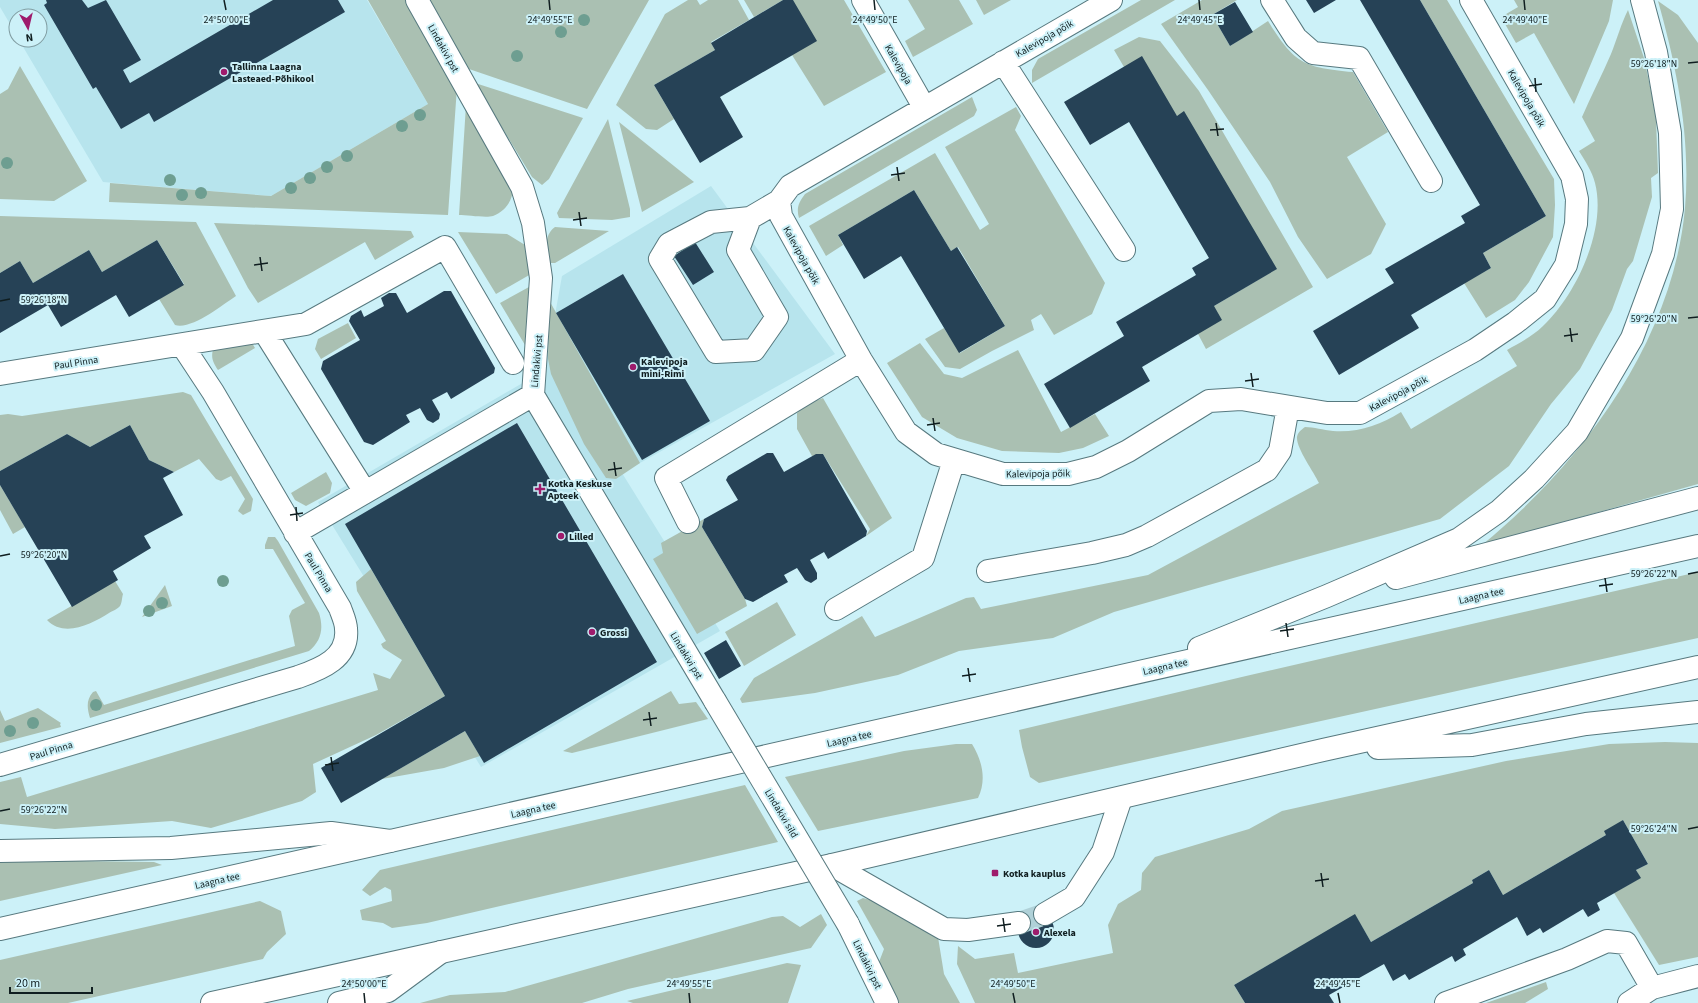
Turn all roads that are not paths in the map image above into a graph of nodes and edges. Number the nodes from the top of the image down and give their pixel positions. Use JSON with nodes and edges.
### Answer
{"nodes":[{"id":1,"x":417,"y":0,"type":"edge"},
{"id":2,"x":863,"y":0,"type":"edge"},
{"id":3,"x":1111,"y":0,"type":"edge"},
{"id":4,"x":1272,"y":0,"type":"edge"},
{"id":5,"x":1471,"y":0,"type":"edge"},
{"id":6,"x":1642,"y":0,"type":"edge"},
{"id":7,"x":1003,"y":62,"type":"junction"},
{"id":8,"x":924,"y":107,"type":"junction"},
{"id":9,"x":1431,"y":181,"type":"dead end"},
{"id":10,"x":779,"y":201,"type":"junction"},
{"id":11,"x":750,"y":218,"type":"junction"},
{"id":12,"x":1124,"y":250,"type":"dead end"},
{"id":13,"x":264,"y":331,"type":"junction"},
{"id":14,"x":182,"y":345,"type":"junction"},
{"id":15,"x":862,"y":360,"type":"junction"},
{"id":16,"x":514,"y":363,"type":"dead end"},
{"id":17,"x":0,"y":374,"type":"edge"},
{"id":18,"x":533,"y":395,"type":"junction"},
{"id":19,"x":1288,"y":407,"type":"junction"},
{"id":20,"x":954,"y":460,"type":"junction"},
{"id":21,"x":365,"y":492,"type":"junction"},
{"id":22,"x":1698,"y":498,"type":"edge"},
{"id":23,"x":688,"y":522,"type":"dead end"},
{"id":24,"x":296,"y":533,"type":"junction"},
{"id":25,"x":1698,"y":546,"type":"edge"},
{"id":26,"x":988,"y":571,"type":"dead end"},
{"id":27,"x":1327,"y":596,"type":"junction"},
{"id":28,"x":836,"y":609,"type":"dead end"},
{"id":29,"x":1698,"y":667,"type":"edge"},
{"id":30,"x":1135,"y":673,"type":"junction"},
{"id":31,"x":715,"y":701,"type":"joint"},
{"id":32,"x":1698,"y":712,"type":"edge"},
{"id":33,"x":1323,"y":750,"type":"junction"},
{"id":34,"x":0,"y":765,"type":"edge"},
{"id":35,"x":1121,"y":798,"type":"junction"},
{"id":36,"x":391,"y":841,"type":"junction"},
{"id":37,"x":0,"y":851,"type":"edge"},
{"id":38,"x":832,"y":865,"type":"junction"},
{"id":39,"x":1045,"y":914,"type":"tunnel mouth"},
{"id":40,"x":1019,"y":923,"type":"tunnel mouth"},
{"id":41,"x":848,"y":924,"type":"joint"},
{"id":42,"x":0,"y":929,"type":"edge"},
{"id":43,"x":441,"y":952,"type":"junction"},
{"id":44,"x":1698,"y":976,"type":"edge"},
{"id":45,"x":1652,"y":988,"type":"junction"},
{"id":46,"x":212,"y":1003,"type":"edge"},
{"id":47,"x":339,"y":1003,"type":"edge"},
{"id":48,"x":887,"y":1003,"type":"edge"},
{"id":49,"x":1446,"y":1003,"type":"edge"},
{"id":50,"x":1629,"y":1003,"type":"edge"}],
"edges":[{"from":1,"to":18,"type":"main road","name":"Lindakivi pst"},
{"from":2,"to":8,"type":"main road","name":"Kalevipoja"},
{"from":3,"to":7,"type":"main road","name":"Kalevipoja põik"},
{"from":4,"to":9,"type":"main road"},
{"from":5,"to":19,"type":"main road","name":"Kalevipoja põik"},
{"from":6,"to":27,"type":"main road"},
{"from":7,"to":8,"type":"main road","name":"Kalevipoja põik"},
{"from":7,"to":12,"type":"main road"},
{"from":8,"to":10,"type":"main road","name":"Kalevipoja põik"},
{"from":10,"to":11,"type":"main road"},
{"from":10,"to":15,"type":"main road","name":"Kalevipoja põik"},
{"from":11,"to":11,"type":"main road"},
{"from":13,"to":14,"type":"main road"},
{"from":13,"to":16,"type":"main road"},
{"from":13,"to":21,"type":"main road"},
{"from":14,"to":17,"type":"main road","name":"Paul Pinna"},
{"from":14,"to":24,"type":"main road","name":"Paul Pinna"},
{"from":15,"to":20,"type":"main road","name":"Kalevipoja põik"},
{"from":15,"to":23,"type":"main road"},
{"from":18,"to":21,"type":"main road"},
{"from":18,"to":31,"type":"main road","name":"Lindakivi pst"},
{"from":19,"to":20,"type":"main road","name":"Kalevipoja põik"},
{"from":19,"to":26,"type":"main road"},
{"from":20,"to":28,"type":"main road"},
{"from":21,"to":24,"type":"main road"},
{"from":22,"to":27,"type":"main road"},
{"from":24,"to":34,"type":"main road","name":"Paul Pinna"},
{"from":25,"to":30,"type":"main road","name":"Laagna tee"},
{"from":27,"to":30,"type":"main road"},
{"from":29,"to":33,"type":"main road"},
{"from":30,"to":36,"type":"main road","name":"Laagna tee"},
{"from":31,"to":41,"type":"main road","name":"Lindakivi sild","bridge":true},
{"from":32,"to":33,"type":"main road"},
{"from":33,"to":35,"type":"main road"},
{"from":35,"to":38,"type":"main road"},
{"from":35,"to":39,"type":"main road"},
{"from":36,"to":37,"type":"main road"},
{"from":36,"to":42,"type":"main road","name":"Laagna tee"},
{"from":38,"to":40,"type":"main road"},
{"from":38,"to":43,"type":"main road"},
{"from":41,"to":48,"type":"main road","name":"Lindakivi pst"},
{"from":43,"to":46,"type":"main road"},
{"from":43,"to":47,"type":"main road"},
{"from":44,"to":45,"type":"main road"},
{"from":45,"to":49,"type":"main road"},
{"from":45,"to":50,"type":"main road"}]}
